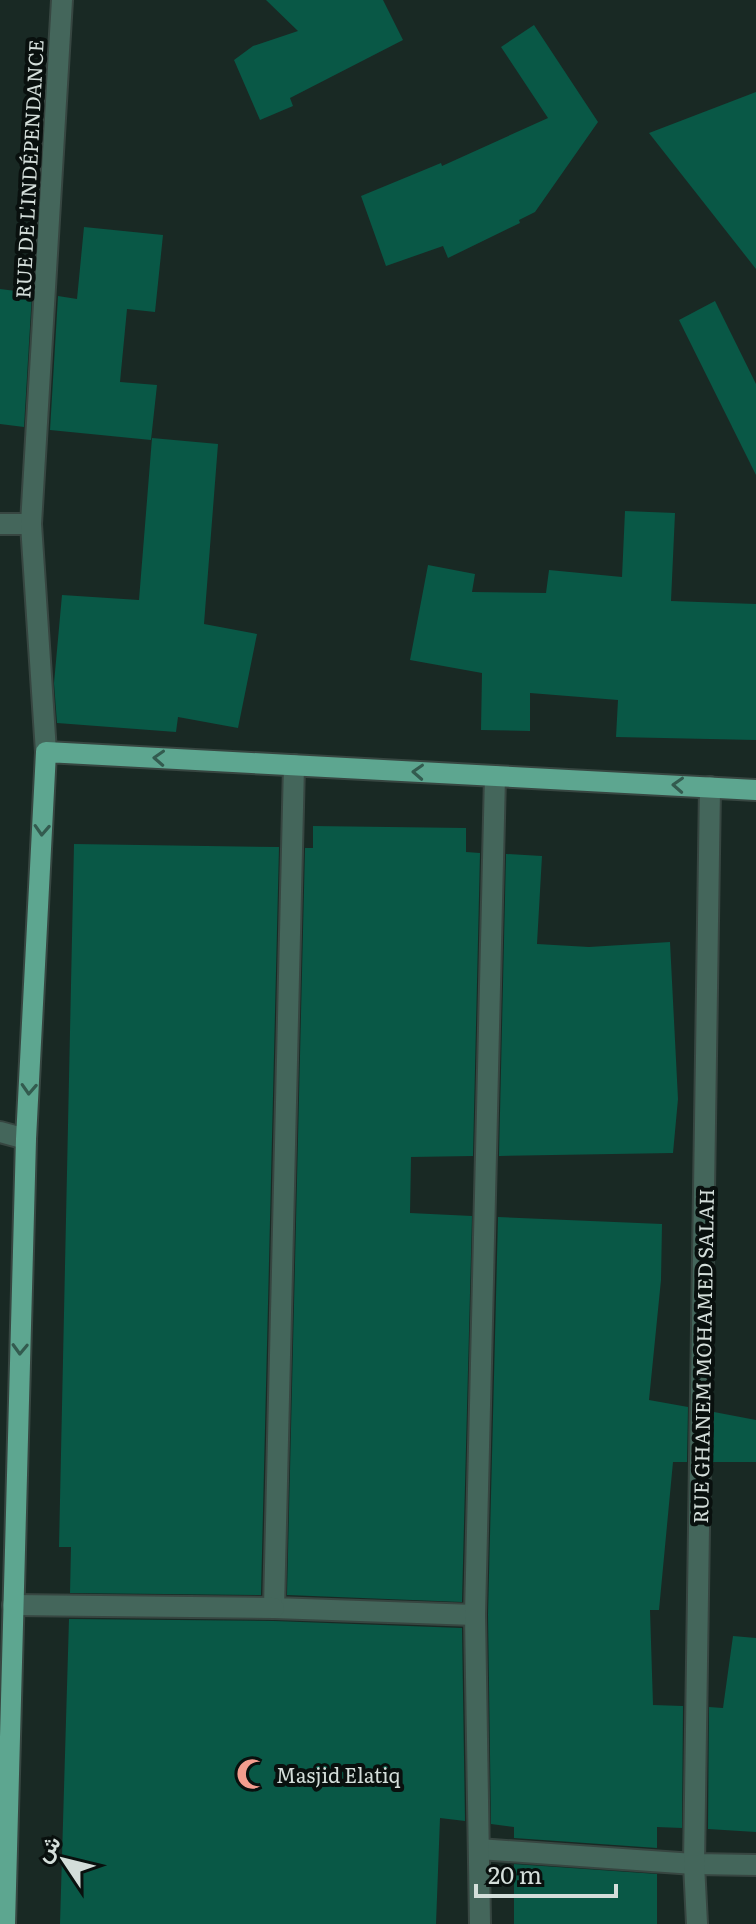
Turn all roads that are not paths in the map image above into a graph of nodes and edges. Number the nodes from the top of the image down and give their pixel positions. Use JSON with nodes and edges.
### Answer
{"nodes":[{"id":1,"x":62,"y":0,"type":"edge"},
{"id":2,"x":0,"y":524,"type":"edge"},
{"id":3,"x":31,"y":524,"type":"junction"},
{"id":4,"x":46,"y":752,"type":"junction"},
{"id":5,"x":294,"y":765,"type":"junction"},
{"id":6,"x":495,"y":776,"type":"junction"},
{"id":7,"x":710,"y":787,"type":"junction"},
{"id":8,"x":756,"y":790,"type":"edge"},
{"id":9,"x":0,"y":1132,"type":"edge"},
{"id":10,"x":26,"y":1139,"type":"junction"},
{"id":11,"x":13,"y":1605,"type":"junction"},
{"id":12,"x":274,"y":1608,"type":"junction"},
{"id":13,"x":475,"y":1615,"type":"junction"},
{"id":14,"x":479,"y":1849,"type":"junction"},
{"id":15,"x":694,"y":1864,"type":"junction"},
{"id":16,"x":756,"y":1865,"type":"edge"},
{"id":17,"x":5,"y":1924,"type":"edge"},
{"id":18,"x":480,"y":1924,"type":"edge"},
{"id":19,"x":697,"y":1924,"type":"edge"}],
"edges":[{"from":1,"to":3,"type":"street","name":"RUE DE L'INDÉPENDANCE"},
{"from":2,"to":3,"type":"street"},
{"from":3,"to":4,"type":"street","name":"RUE DE L'INDÉPENDANCE"},
{"from":5,"to":4,"type":"main road","one_way":true},
{"from":4,"to":10,"type":"main road","name":"RUE DE L'INDÉPENDANCE","one_way":true},
{"from":6,"to":5,"type":"main road","one_way":true},
{"from":5,"to":12,"type":"street"},
{"from":7,"to":6,"type":"main road","one_way":true},
{"from":6,"to":13,"type":"street"},
{"from":7,"to":8,"type":"main road"},
{"from":7,"to":15,"type":"street","name":"RUE GHANEM MOHAMED SALAH"},
{"from":9,"to":10,"type":"street"},
{"from":10,"to":11,"type":"main road","name":"RUE DE L'INDÉPENDANCE","one_way":true},
{"from":11,"to":12,"type":"street"},
{"from":11,"to":17,"type":"main road","name":"RUE DE L'INDÉPENDANCE"},
{"from":12,"to":13,"type":"street"},
{"from":13,"to":14,"type":"street"},
{"from":14,"to":15,"type":"street"},
{"from":14,"to":18,"type":"street"},
{"from":15,"to":16,"type":"street"},
{"from":15,"to":19,"type":"street","name":"RUE GHANEM MOHAMED SALAH"}]}
